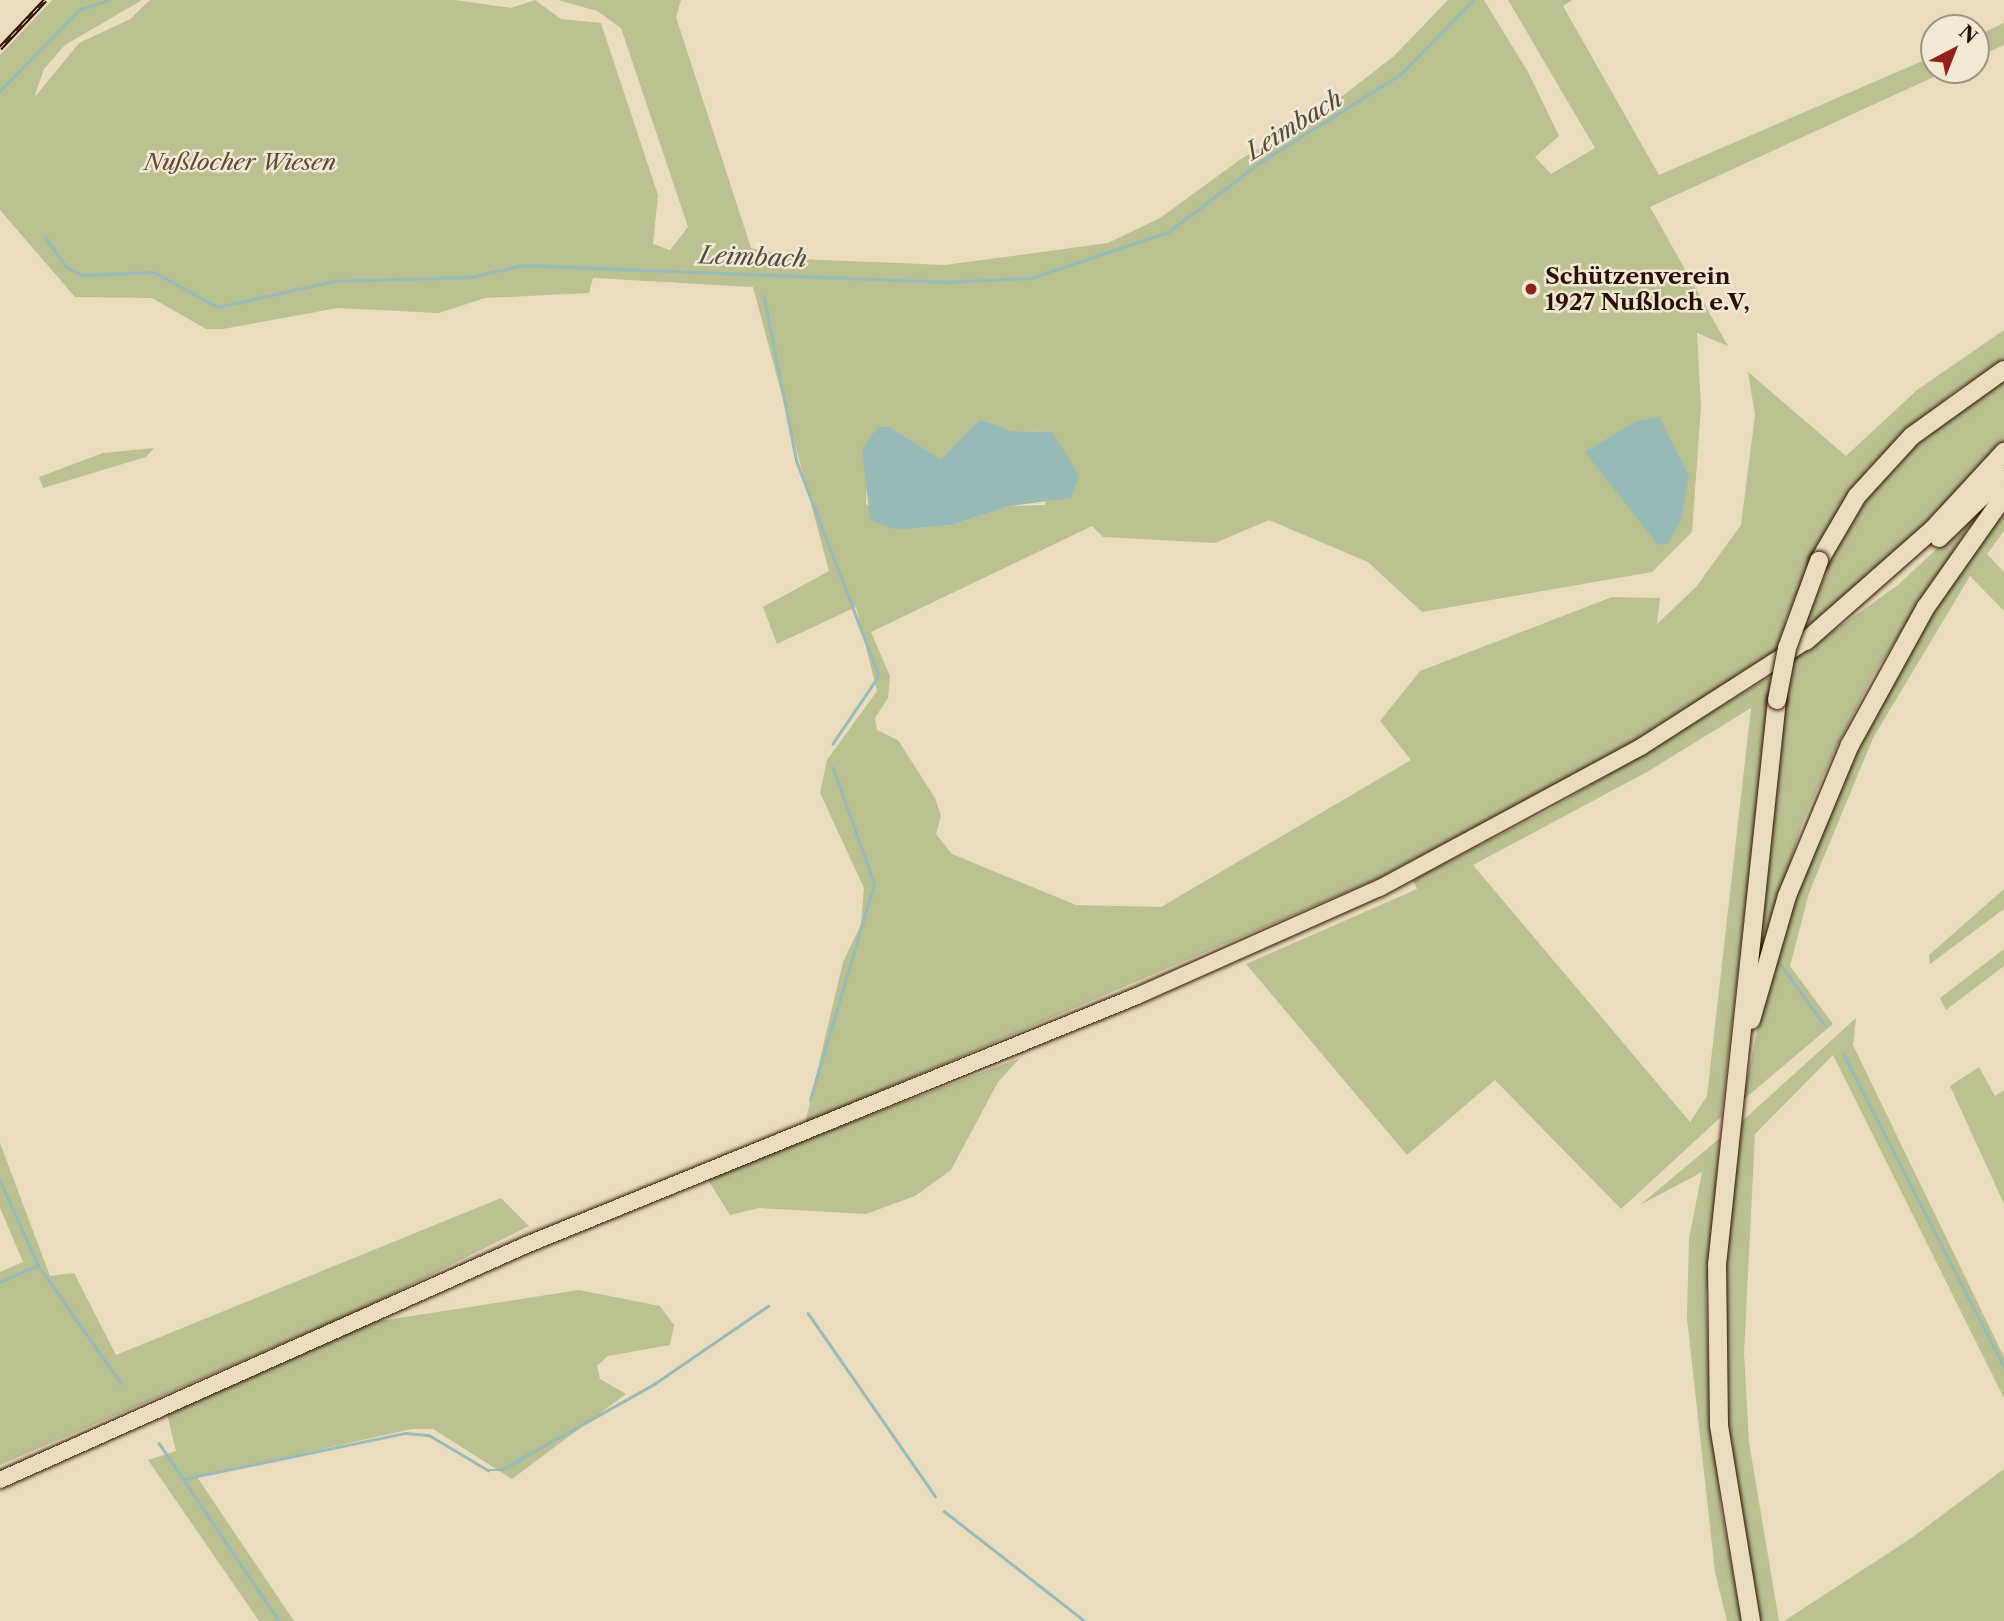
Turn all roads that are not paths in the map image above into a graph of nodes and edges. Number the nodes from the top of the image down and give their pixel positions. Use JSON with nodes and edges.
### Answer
{"nodes":[{"id":1,"x":2004,"y":370,"type":"edge"},
{"id":2,"x":2004,"y":452,"type":"edge"},
{"id":3,"x":2004,"y":475,"type":"edge"},
{"id":4,"x":2004,"y":496,"type":"edge"},
{"id":5,"x":1806,"y":640,"type":"junction"},
{"id":6,"x":1732,"y":1102,"type":"junction"},
{"id":7,"x":0,"y":1480,"type":"edge"},
{"id":8,"x":1751,"y":1621,"type":"edge"}],
"edges":[{"from":1,"to":6,"type":"highway","bridge":true},
{"from":2,"to":5,"type":"highway"},
{"from":3,"to":5,"type":"highway"},
{"from":4,"to":6,"type":"highway"},
{"from":5,"to":7,"type":"main road"},
{"from":6,"to":8,"type":"highway"}]}
